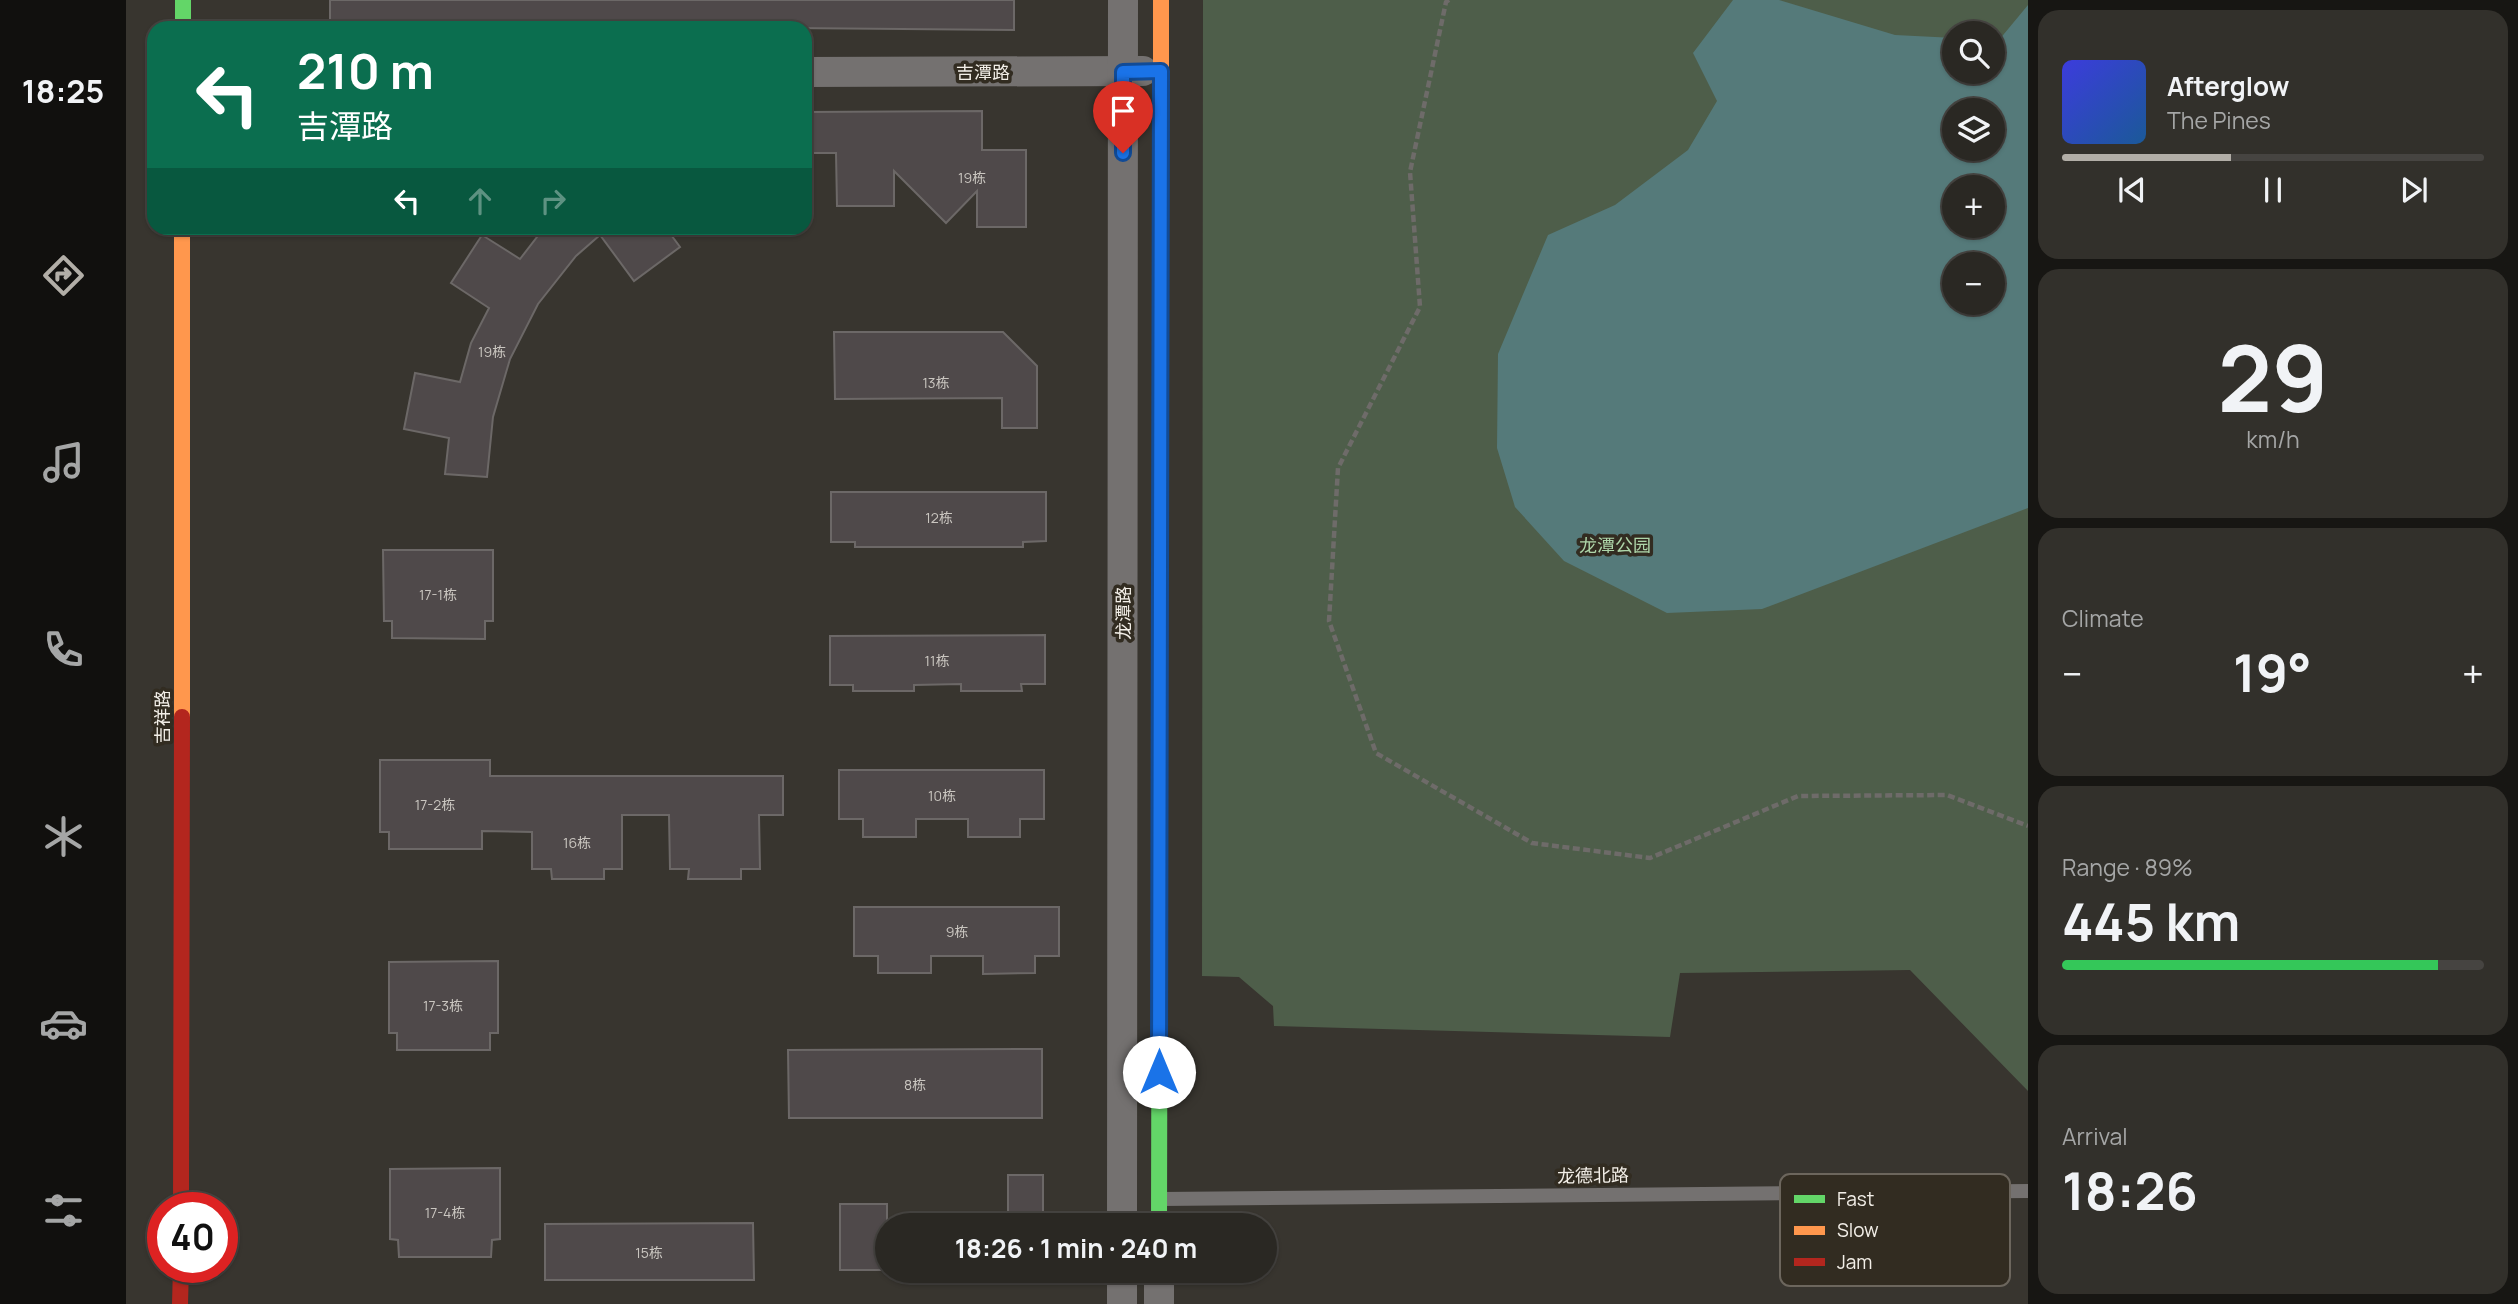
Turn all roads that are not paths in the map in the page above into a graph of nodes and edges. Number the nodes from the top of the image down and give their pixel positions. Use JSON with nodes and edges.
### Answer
{"nodes":[{"id":1,"x":183,"y":0,"type":"edge"},
{"id":2,"x":1123,"y":0,"type":"edge"},
{"id":3,"x":1161,"y":0,"type":"edge"},
{"id":4,"x":183,"y":21,"type":"edge"},
{"id":5,"x":1161,"y":71,"type":"junction"},
{"id":6,"x":812,"y":72,"type":"edge"},
{"id":7,"x":1123,"y":72,"type":"junction"},
{"id":8,"x":183,"y":235,"type":"edge"},
{"id":9,"x":2010,"y":1191,"type":"edge"},
{"id":10,"x":2028,"y":1191,"type":"edge"},
{"id":11,"x":181,"y":1192,"type":"edge"},
{"id":12,"x":1780,"y":1193,"type":"edge"},
{"id":13,"x":1159,"y":1199,"type":"junction"},
{"id":14,"x":1122,"y":1213,"type":"edge"},
{"id":15,"x":1159,"y":1213,"type":"edge"},
{"id":16,"x":181,"y":1283,"type":"edge"},
{"id":17,"x":1122,"y":1283,"type":"edge"},
{"id":18,"x":1159,"y":1283,"type":"edge"},
{"id":19,"x":180,"y":1304,"type":"edge"},
{"id":20,"x":1122,"y":1304,"type":"edge"},
{"id":21,"x":1158,"y":1304,"type":"edge"}],
"edges":[{"from":1,"to":4,"type":"street"},
{"from":2,"to":7,"type":"street","name":"龙潭路"},
{"from":3,"to":5,"type":"street","name":"龙潭路"},
{"from":5,"to":7,"type":"street","name":"吉潭路"},
{"from":5,"to":13,"type":"street","name":"龙潭路"},
{"from":6,"to":7,"type":"street","name":"吉潭路"},
{"from":7,"to":14,"type":"street","name":"龙潭路"},
{"from":8,"to":11,"type":"street","name":"吉祥路"},
{"from":9,"to":10,"type":"lane","name":"龙德北路"},
{"from":12,"to":13,"type":"lane","name":"龙德北路"},
{"from":13,"to":15,"type":"street","name":"龙潭路"},
{"from":16,"to":19,"type":"street"},
{"from":17,"to":20,"type":"street"},
{"from":18,"to":21,"type":"street"}]}
